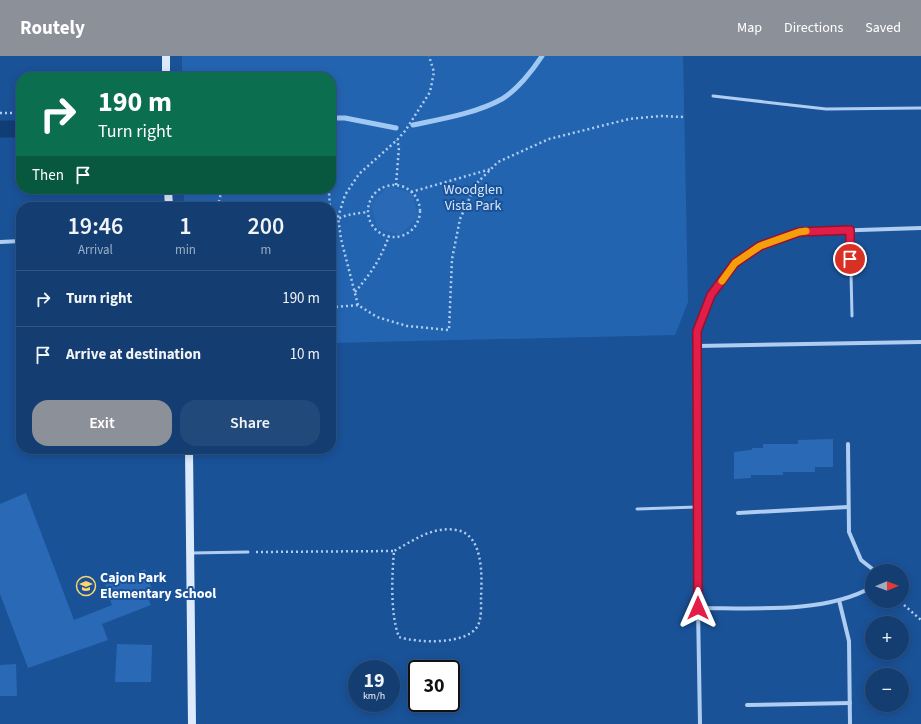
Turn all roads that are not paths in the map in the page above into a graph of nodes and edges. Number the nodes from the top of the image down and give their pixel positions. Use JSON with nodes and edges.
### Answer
{"nodes":[{"id":1,"x":166,"y":56,"type":"edge"},
{"id":2,"x":166,"y":72,"type":"edge"},
{"id":3,"x":713,"y":96,"type":"dead end"},
{"id":4,"x":921,"y":108,"type":"edge"},
{"id":5,"x":921,"y":228,"type":"edge"},
{"id":6,"x":850,"y":230,"type":"junction"},
{"id":7,"x":0,"y":242,"type":"edge"},
{"id":8,"x":16,"y":242,"type":"edge"},
{"id":9,"x":852,"y":316,"type":"dead end"},
{"id":10,"x":921,"y":342,"type":"edge"},
{"id":11,"x":697,"y":346,"type":"junction"},
{"id":12,"x":848,"y":444,"type":"dead end"},
{"id":13,"x":188,"y":454,"type":"edge"},
{"id":14,"x":697,"y":507,"type":"junction"},
{"id":15,"x":848,"y":507,"type":"junction"},
{"id":16,"x":637,"y":509,"type":"dead end"},
{"id":17,"x":738,"y":513,"type":"dead end"},
{"id":18,"x":248,"y":552,"type":"road end"},
{"id":19,"x":189,"y":554,"type":"junction"},
{"id":20,"x":866,"y":564,"type":"edge"},
{"id":21,"x":865,"y":591,"type":"edge"},
{"id":22,"x":840,"y":600,"type":"junction"},
{"id":23,"x":698,"y":608,"type":"junction"},
{"id":24,"x":850,"y":703,"type":"junction"},
{"id":25,"x":747,"y":705,"type":"dead end"},
{"id":26,"x":192,"y":724,"type":"edge"},
{"id":27,"x":700,"y":724,"type":"edge"},
{"id":28,"x":850,"y":724,"type":"edge"}],
"edges":[{"from":1,"to":2,"type":"main road"},
{"from":3,"to":4,"type":"lane"},
{"from":5,"to":6,"type":"street"},
{"from":6,"to":9,"type":"lane"},
{"from":6,"to":11,"type":"street"},
{"from":7,"to":8,"type":"street"},
{"from":10,"to":11,"type":"street"},
{"from":11,"to":14,"type":"street"},
{"from":12,"to":15,"type":"street"},
{"from":13,"to":19,"type":"main road"},
{"from":14,"to":16,"type":"lane"},
{"from":14,"to":23,"type":"street"},
{"from":15,"to":17,"type":"street"},
{"from":15,"to":20,"type":"street"},
{"from":18,"to":19,"type":"lane"},
{"from":19,"to":26,"type":"main road"},
{"from":21,"to":22,"type":"street"},
{"from":22,"to":23,"type":"street"},
{"from":22,"to":24,"type":"street"},
{"from":23,"to":27,"type":"street"},
{"from":24,"to":25,"type":"street"},
{"from":24,"to":28,"type":"street"}]}
